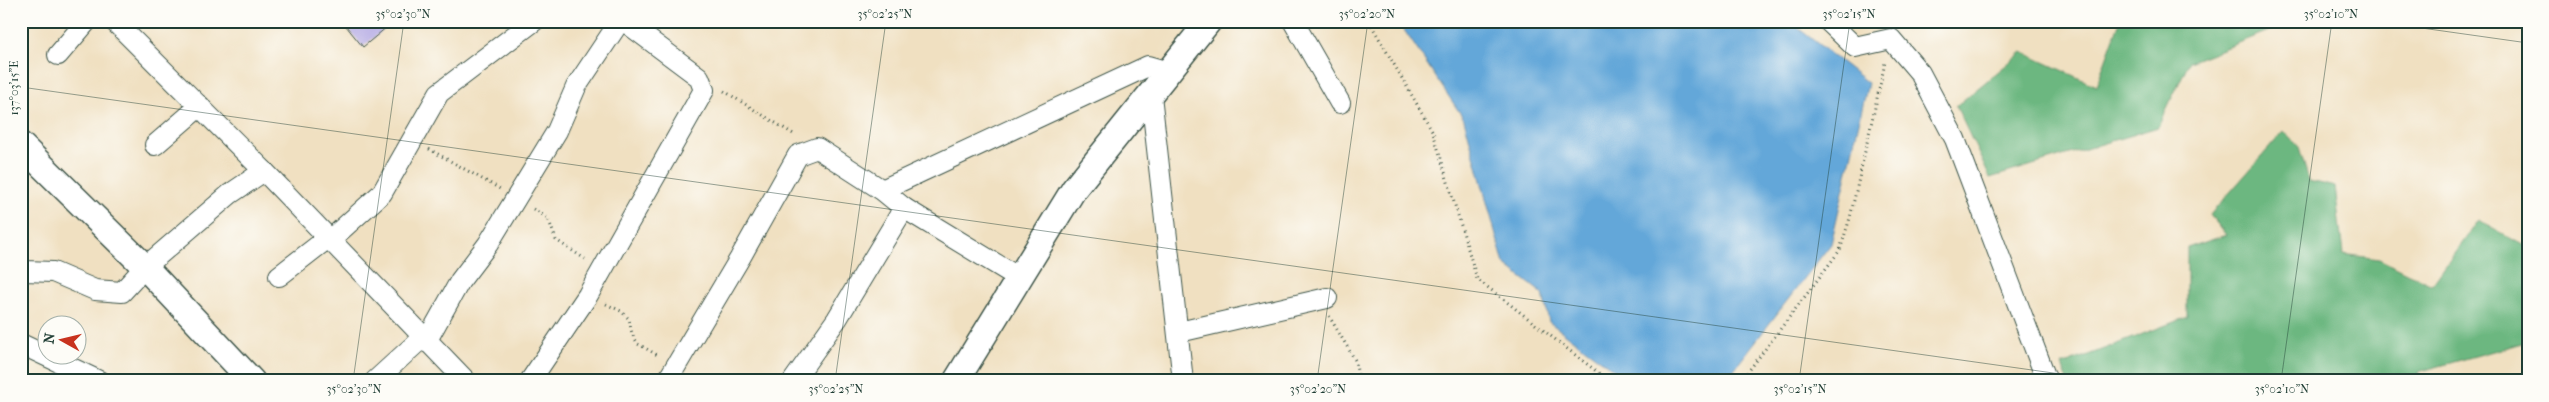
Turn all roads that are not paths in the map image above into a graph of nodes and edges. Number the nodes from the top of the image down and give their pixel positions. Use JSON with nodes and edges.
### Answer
{"nodes":[{"id":1,"x":87,"y":21,"type":"edge"},
{"id":2,"x":114,"y":21,"type":"edge"},
{"id":3,"x":534,"y":21,"type":"edge"},
{"id":4,"x":622,"y":21,"type":"edge"},
{"id":5,"x":1210,"y":21,"type":"edge"},
{"id":6,"x":1293,"y":21,"type":"edge"},
{"id":7,"x":1828,"y":21,"type":"edge"},
{"id":8,"x":58,"y":55,"type":"dead end"},
{"id":9,"x":1169,"y":72,"type":"junction"},
{"id":10,"x":1151,"y":95,"type":"junction"},
{"id":11,"x":1340,"y":103,"type":"dead end"},
{"id":12,"x":200,"y":106,"type":"junction"},
{"id":13,"x":21,"y":145,"type":"edge"},
{"id":14,"x":155,"y":145,"type":"dead end"},
{"id":15,"x":264,"y":171,"type":"junction"},
{"id":16,"x":882,"y":190,"type":"junction"},
{"id":17,"x":904,"y":208,"type":"junction"},
{"id":18,"x":329,"y":239,"type":"junction"},
{"id":19,"x":145,"y":267,"type":"junction"},
{"id":20,"x":21,"y":273,"type":"edge"},
{"id":21,"x":279,"y":276,"type":"dead end"},
{"id":22,"x":1019,"y":278,"type":"junction"},
{"id":23,"x":1323,"y":299,"type":"road end"},
{"id":24,"x":1179,"y":332,"type":"junction"},
{"id":25,"x":424,"y":340,"type":"junction"},
{"id":26,"x":21,"y":344,"type":"edge"},
{"id":27,"x":672,"y":373,"type":"edge"},
{"id":28,"x":99,"y":381,"type":"edge"},
{"id":29,"x":252,"y":381,"type":"edge"},
{"id":30,"x":375,"y":381,"type":"edge"},
{"id":31,"x":466,"y":381,"type":"edge"},
{"id":32,"x":530,"y":381,"type":"edge"},
{"id":33,"x":793,"y":381,"type":"edge"},
{"id":34,"x":956,"y":381,"type":"edge"},
{"id":35,"x":1183,"y":381,"type":"edge"},
{"id":36,"x":2047,"y":381,"type":"edge"}],
"edges":[{"from":1,"to":8,"type":"street"},
{"from":2,"to":12,"type":"street"},
{"from":3,"to":18,"type":"street"},
{"from":4,"to":25,"type":"street"},
{"from":4,"to":32,"type":"street"},
{"from":5,"to":9,"type":"street"},
{"from":6,"to":11,"type":"street"},
{"from":7,"to":36,"type":"street"},
{"from":9,"to":10,"type":"street"},
{"from":9,"to":16,"type":"street"},
{"from":10,"to":22,"type":"street"},
{"from":10,"to":24,"type":"street"},
{"from":12,"to":14,"type":"street"},
{"from":12,"to":15,"type":"street"},
{"from":13,"to":19,"type":"street"},
{"from":15,"to":18,"type":"street"},
{"from":15,"to":19,"type":"street"},
{"from":16,"to":17,"type":"street"},
{"from":16,"to":27,"type":"street"},
{"from":17,"to":22,"type":"street"},
{"from":17,"to":33,"type":"street"},
{"from":18,"to":21,"type":"street"},
{"from":18,"to":25,"type":"street"},
{"from":19,"to":20,"type":"street"},
{"from":19,"to":29,"type":"street"},
{"from":22,"to":34,"type":"street"},
{"from":23,"to":24,"type":"street"},
{"from":24,"to":35,"type":"street"},
{"from":25,"to":30,"type":"street"},
{"from":25,"to":31,"type":"street"},
{"from":26,"to":28,"type":"street"}]}
